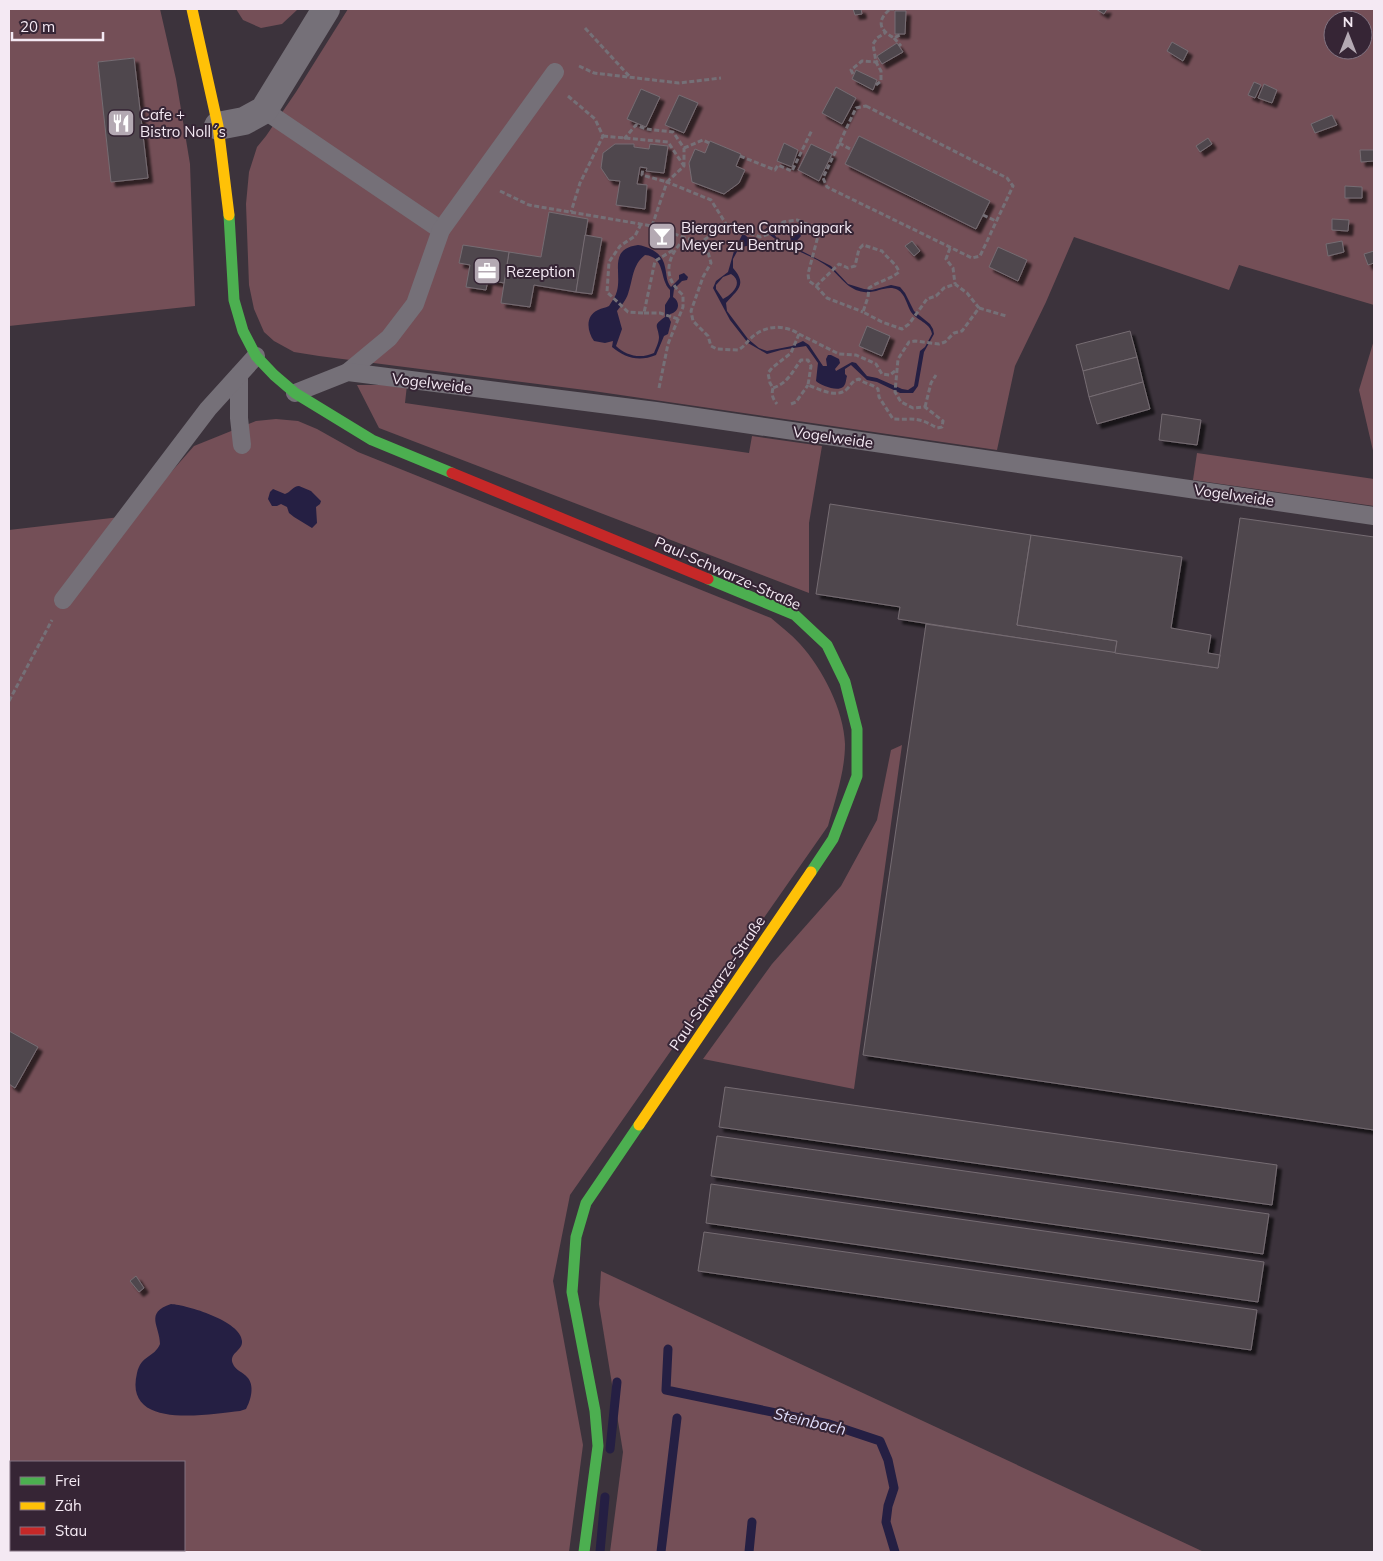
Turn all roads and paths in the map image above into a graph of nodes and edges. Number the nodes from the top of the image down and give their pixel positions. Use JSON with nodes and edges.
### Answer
{"nodes":[{"id":1,"x":192,"y":9,"type":"edge"},
{"id":2,"x":326,"y":9,"type":"edge"},
{"id":3,"x":889,"y":9,"type":"edge"},
{"id":4,"x":896,"y":9,"type":"edge"},
{"id":5,"x":585,"y":28,"type":"dead end"},
{"id":6,"x":885,"y":33,"type":"junction"},
{"id":7,"x":900,"y":35,"type":"dead end"},
{"id":8,"x":894,"y":38,"type":"junction"},
{"id":9,"x":901,"y":46,"type":"dead end"},
{"id":10,"x":878,"y":61,"type":"junction"},
{"id":11,"x":571,"y":63,"type":"dead end"},
{"id":12,"x":555,"y":72,"type":"dead end"},
{"id":13,"x":853,"y":74,"type":"dead end"},
{"id":14,"x":630,"y":78,"type":"junction"},
{"id":15,"x":721,"y":78,"type":"dead end"},
{"id":16,"x":876,"y":86,"type":"dead end"},
{"id":17,"x":543,"y":88,"type":"junction"},
{"id":18,"x":264,"y":110,"type":"junction"},
{"id":19,"x":218,"y":126,"type":"junction"},
{"id":20,"x":812,"y":130,"type":"dead end"},
{"id":21,"x":603,"y":136,"type":"junction"},
{"id":22,"x":624,"y":139,"type":"junction"},
{"id":23,"x":709,"y":143,"type":"dead end"},
{"id":24,"x":839,"y":144,"type":"junction"},
{"id":25,"x":684,"y":148,"type":"junction"},
{"id":26,"x":852,"y":150,"type":"dead end"},
{"id":27,"x":740,"y":156,"type":"dead end"},
{"id":28,"x":684,"y":166,"type":"junction"},
{"id":29,"x":643,"y":167,"type":"dead end"},
{"id":30,"x":477,"y":179,"type":"junction"},
{"id":31,"x":667,"y":182,"type":"junction"},
{"id":32,"x":571,"y":212,"type":"junction"},
{"id":33,"x":983,"y":215,"type":"dead end"},
{"id":34,"x":996,"y":221,"type":"junction"},
{"id":35,"x":640,"y":224,"type":"junction"},
{"id":36,"x":726,"y":224,"type":"junction"},
{"id":37,"x":652,"y":226,"type":"junction"},
{"id":38,"x":441,"y":230,"type":"junction"},
{"id":39,"x":685,"y":238,"type":"junction"},
{"id":40,"x":700,"y":243,"type":"junction"},
{"id":41,"x":950,"y":248,"type":"junction"},
{"id":42,"x":675,"y":249,"type":"junction"},
{"id":43,"x":955,"y":284,"type":"junction"},
{"id":44,"x":816,"y":286,"type":"junction"},
{"id":45,"x":979,"y":308,"type":"junction"},
{"id":46,"x":863,"y":312,"type":"junction"},
{"id":47,"x":644,"y":313,"type":"junction"},
{"id":48,"x":1006,"y":316,"type":"dead end"},
{"id":49,"x":678,"y":319,"type":"junction"},
{"id":50,"x":799,"y":334,"type":"junction"},
{"id":51,"x":256,"y":356,"type":"junction"},
{"id":52,"x":896,"y":371,"type":"junction"},
{"id":53,"x":348,"y":372,"type":"junction"},
{"id":54,"x":239,"y":375,"type":"junction"},
{"id":55,"x":936,"y":375,"type":"dead end"},
{"id":56,"x":808,"y":385,"type":"junction"},
{"id":57,"x":773,"y":388,"type":"junction"},
{"id":58,"x":295,"y":393,"type":"junction"},
{"id":59,"x":925,"y":407,"type":"junction"},
{"id":60,"x":656,"y":411,"type":"junction"},
{"id":61,"x":242,"y":445,"type":"dead end"},
{"id":62,"x":1374,"y":516,"type":"edge"},
{"id":63,"x":63,"y":600,"type":"joint"},
{"id":64,"x":9,"y":701,"type":"edge"},
{"id":65,"x":584,"y":1552,"type":"edge"}],
"edges":[{"from":1,"to":19,"type":"street","name":"Paul-Schwarze-Straße"},
{"from":2,"to":18,"type":"street"},
{"from":3,"to":4,"type":"path"},
{"from":3,"to":6,"type":"path"},
{"from":5,"to":14,"type":"path"},
{"from":6,"to":8,"type":"path"},
{"from":6,"to":10,"type":"path"},
{"from":7,"to":8,"type":"path"},
{"from":8,"to":9,"type":"path"},
{"from":10,"to":13,"type":"path"},
{"from":10,"to":16,"type":"path"},
{"from":11,"to":14,"type":"path"},
{"from":12,"to":17,"type":"lane"},
{"from":14,"to":15,"type":"path"},
{"from":17,"to":21,"type":"path"},
{"from":17,"to":30,"type":"lane"},
{"from":18,"to":19,"type":"street"},
{"from":18,"to":38,"type":"lane"},
{"from":19,"to":51,"type":"street","name":"Paul-Schwarze-Straße"},
{"from":20,"to":27,"type":"path"},
{"from":21,"to":22,"type":"path"},
{"from":21,"to":32,"type":"path"},
{"from":22,"to":25,"type":"path"},
{"from":22,"to":28,"type":"path"},
{"from":23,"to":25,"type":"path"},
{"from":24,"to":26,"type":"path"},
{"from":24,"to":34,"type":"path"},
{"from":24,"to":41,"type":"path"},
{"from":25,"to":28,"type":"path"},
{"from":28,"to":31,"type":"path"},
{"from":29,"to":31,"type":"path"},
{"from":30,"to":32,"type":"path"},
{"from":30,"to":38,"type":"lane"},
{"from":31,"to":36,"type":"path"},
{"from":31,"to":37,"type":"path"},
{"from":32,"to":35,"type":"path"},
{"from":33,"to":34,"type":"path"},
{"from":34,"to":41,"type":"path"},
{"from":35,"to":37,"type":"path"},
{"from":35,"to":47,"type":"path"},
{"from":36,"to":40,"type":"path"},
{"from":36,"to":44,"type":"path"},
{"from":37,"to":39,"type":"path"},
{"from":38,"to":53,"type":"lane"},
{"from":39,"to":40,"type":"path"},
{"from":39,"to":42,"type":"path"},
{"from":40,"to":50,"type":"path"},
{"from":41,"to":43,"type":"path"},
{"from":42,"to":47,"type":"path"},
{"from":42,"to":49,"type":"path"},
{"from":43,"to":45,"type":"path"},
{"from":43,"to":46,"type":"path"},
{"from":44,"to":46,"type":"path"},
{"from":44,"to":46,"type":"path"},
{"from":45,"to":48,"type":"path"},
{"from":45,"to":52,"type":"path"},
{"from":47,"to":49,"type":"path"},
{"from":49,"to":60,"type":"path"},
{"from":50,"to":52,"type":"path"},
{"from":50,"to":57,"type":"path"},
{"from":51,"to":54,"type":"lane"},
{"from":51,"to":58,"type":"street","name":"Paul-Schwarze-Straße"},
{"from":52,"to":59,"type":"path"},
{"from":53,"to":58,"type":"lane","name":"Vogelweide"},
{"from":53,"to":60,"type":"lane","name":"Vogelweide"},
{"from":54,"to":61,"type":"lane"},
{"from":54,"to":63,"type":"lane"},
{"from":55,"to":59,"type":"path"},
{"from":56,"to":57,"type":"path"},
{"from":56,"to":57,"type":"path"},
{"from":56,"to":59,"type":"path"},
{"from":58,"to":65,"type":"street","name":"Paul-Schwarze-Straße"},
{"from":60,"to":62,"type":"lane","name":"Vogelweide"},
{"from":63,"to":64,"type":"path"}]}
